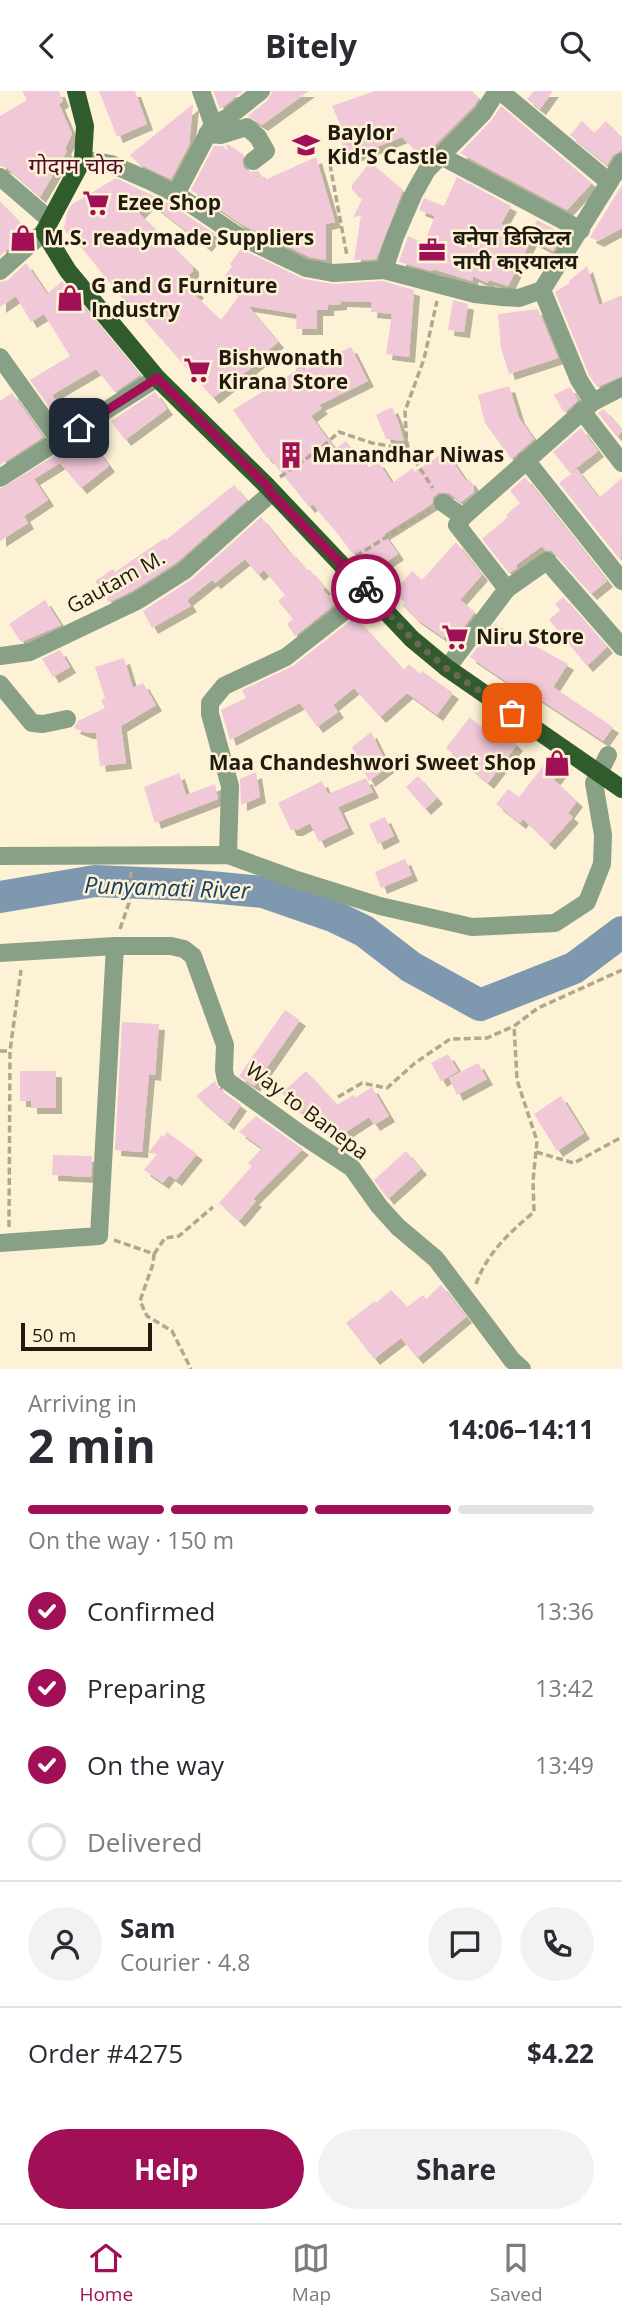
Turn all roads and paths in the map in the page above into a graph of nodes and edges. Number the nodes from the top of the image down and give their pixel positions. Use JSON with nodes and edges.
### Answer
{"nodes":[{"id":1,"x":76,"y":91,"type":"edge"},
{"id":2,"x":201,"y":91,"type":"edge"},
{"id":3,"x":261,"y":91,"type":"edge"},
{"id":4,"x":499,"y":91,"type":"edge"},
{"id":5,"x":210,"y":129,"type":"junction"},
{"id":6,"x":328,"y":154,"type":"dead end"},
{"id":7,"x":440,"y":156,"type":"junction"},
{"id":8,"x":83,"y":159,"type":"junction"},
{"id":9,"x":253,"y":161,"type":"dead end"},
{"id":10,"x":622,"y":163,"type":"edge"},
{"id":11,"x":0,"y":177,"type":"edge"},
{"id":12,"x":608,"y":182,"type":"junction"},
{"id":13,"x":176,"y":194,"type":"junction"},
{"id":14,"x":47,"y":226,"type":"junction"},
{"id":15,"x":581,"y":230,"type":"junction"},
{"id":16,"x":384,"y":270,"type":"junction"},
{"id":17,"x":0,"y":271,"type":"edge"},
{"id":18,"x":350,"y":272,"type":"junction"},
{"id":19,"x":440,"y":285,"type":"junction"},
{"id":20,"x":542,"y":290,"type":"junction"},
{"id":21,"x":0,"y":356,"type":"edge"},
{"id":22,"x":157,"y":378,"type":"junction"},
{"id":23,"x":622,"y":387,"type":"edge"},
{"id":24,"x":587,"y":407,"type":"junction"},
{"id":25,"x":59,"y":440,"type":"junction"},
{"id":26,"x":407,"y":449,"type":"junction"},
{"id":27,"x":526,"y":460,"type":"junction"},
{"id":28,"x":622,"y":463,"type":"edge"},
{"id":29,"x":0,"y":478,"type":"edge"},
{"id":30,"x":269,"y":490,"type":"junction"},
{"id":31,"x":443,"y":503,"type":"junction"},
{"id":32,"x":463,"y":517,"type":"junction"},
{"id":33,"x":343,"y":565,"type":"junction"},
{"id":34,"x":622,"y":581,"type":"edge"},
{"id":35,"x":506,"y":589,"type":"junction"},
{"id":36,"x":369,"y":592,"type":"junction"},
{"id":37,"x":622,"y":647,"type":"edge"},
{"id":38,"x":0,"y":656,"type":"edge"},
{"id":39,"x":446,"y":668,"type":"junction"},
{"id":40,"x":0,"y":684,"type":"edge"},
{"id":41,"x":66,"y":719,"type":"dead end"},
{"id":42,"x":608,"y":755,"type":"dead end"},
{"id":43,"x":599,"y":774,"type":"junction"},
{"id":44,"x":620,"y":788,"type":"edge"},
{"id":45,"x":228,"y":855,"type":"junction"},
{"id":46,"x":0,"y":856,"type":"edge"},
{"id":47,"x":132,"y":856,"type":"junction"},
{"id":48,"x":116,"y":946,"type":"junction"},
{"id":49,"x":0,"y":953,"type":"edge"},
{"id":50,"x":23,"y":953,"type":"junction"},
{"id":51,"x":622,"y":970,"type":"edge"},
{"id":52,"x":514,"y":1026,"type":"junction"},
{"id":53,"x":0,"y":1051,"type":"edge"},
{"id":54,"x":10,"y":1051,"type":"junction"},
{"id":55,"x":338,"y":1097,"type":"dead end"},
{"id":56,"x":622,"y":1137,"type":"edge"},
{"id":57,"x":0,"y":1145,"type":"edge"},
{"id":58,"x":9,"y":1145,"type":"junction"},
{"id":59,"x":535,"y":1152,"type":"junction"},
{"id":60,"x":213,"y":1207,"type":"dead end"},
{"id":61,"x":99,"y":1237,"type":"junction"},
{"id":62,"x":4,"y":1243,"type":"edge"},
{"id":63,"x":154,"y":1254,"type":"junction"},
{"id":64,"x":469,"y":1302,"type":"junction"},
{"id":65,"x":191,"y":1369,"type":"edge"},
{"id":66,"x":522,"y":1369,"type":"edge"}],
"edges":[{"from":1,"to":8,"type":"main road"},
{"from":2,"to":5,"type":"street"},
{"from":3,"to":5,"type":"street"},
{"from":4,"to":7,"type":"street"},
{"from":4,"to":12,"type":"street"},
{"from":5,"to":9,"type":"street"},
{"from":5,"to":13,"type":"street"},
{"from":6,"to":18,"type":"path"},
{"from":7,"to":15,"type":"street"},
{"from":7,"to":16,"type":"street"},
{"from":8,"to":13,"type":"street"},
{"from":8,"to":14,"type":"main road"},
{"from":10,"to":12,"type":"street"},
{"from":11,"to":14,"type":"street"},
{"from":12,"to":15,"type":"street"},
{"from":13,"to":18,"type":"street"},
{"from":14,"to":17,"type":"street"},
{"from":14,"to":22,"type":"main road"},
{"from":15,"to":20,"type":"street"},
{"from":16,"to":18,"type":"street"},
{"from":16,"to":19,"type":"street"},
{"from":19,"to":20,"type":"street"},
{"from":19,"to":26,"type":"path"},
{"from":20,"to":24,"type":"street"},
{"from":21,"to":25,"type":"street"},
{"from":22,"to":25,"type":"street"},
{"from":22,"to":30,"type":"main road"},
{"from":23,"to":24,"type":"street"},
{"from":24,"to":27,"type":"street"},
{"from":24,"to":28,"type":"street"},
{"from":25,"to":29,"type":"street"},
{"from":26,"to":30,"type":"path"},
{"from":26,"to":31,"type":"path"},
{"from":27,"to":32,"type":"street"},
{"from":27,"to":34,"type":"street"},
{"from":30,"to":33,"type":"main road"},
{"from":30,"to":38,"type":"street","name":"Gautam M."},
{"from":31,"to":32,"type":"street"},
{"from":31,"to":33,"type":"path"},
{"from":32,"to":35,"type":"street"},
{"from":33,"to":36,"type":"main road"},
{"from":35,"to":37,"type":"street"},
{"from":35,"to":39,"type":"street"},
{"from":36,"to":39,"type":"main road"},
{"from":36,"to":45,"type":"street"},
{"from":39,"to":43,"type":"main road"},
{"from":40,"to":41,"type":"street"},
{"from":42,"to":43,"type":"street"},
{"from":43,"to":44,"type":"main road"},
{"from":43,"to":45,"type":"street"},
{"from":45,"to":47,"type":"street"},
{"from":46,"to":47,"type":"street"},
{"from":47,"to":48,"type":"path"},
{"from":48,"to":50,"type":"street"},
{"from":48,"to":61,"type":"street"},
{"from":48,"to":64,"type":"street","name":"Way to Banepa"},
{"from":49,"to":50,"type":"street"},
{"from":50,"to":54,"type":"path"},
{"from":51,"to":52,"type":"path"},
{"from":52,"to":55,"type":"path"},
{"from":52,"to":59,"type":"path"},
{"from":53,"to":54,"type":"path"},
{"from":54,"to":58,"type":"path"},
{"from":56,"to":59,"type":"path"},
{"from":57,"to":58,"type":"path"},
{"from":58,"to":62,"type":"path"},
{"from":59,"to":64,"type":"path"},
{"from":60,"to":63,"type":"path"},
{"from":61,"to":62,"type":"street"},
{"from":61,"to":63,"type":"path"},
{"from":63,"to":65,"type":"path"},
{"from":64,"to":66,"type":"street","name":"Way to Banepa"}]}
